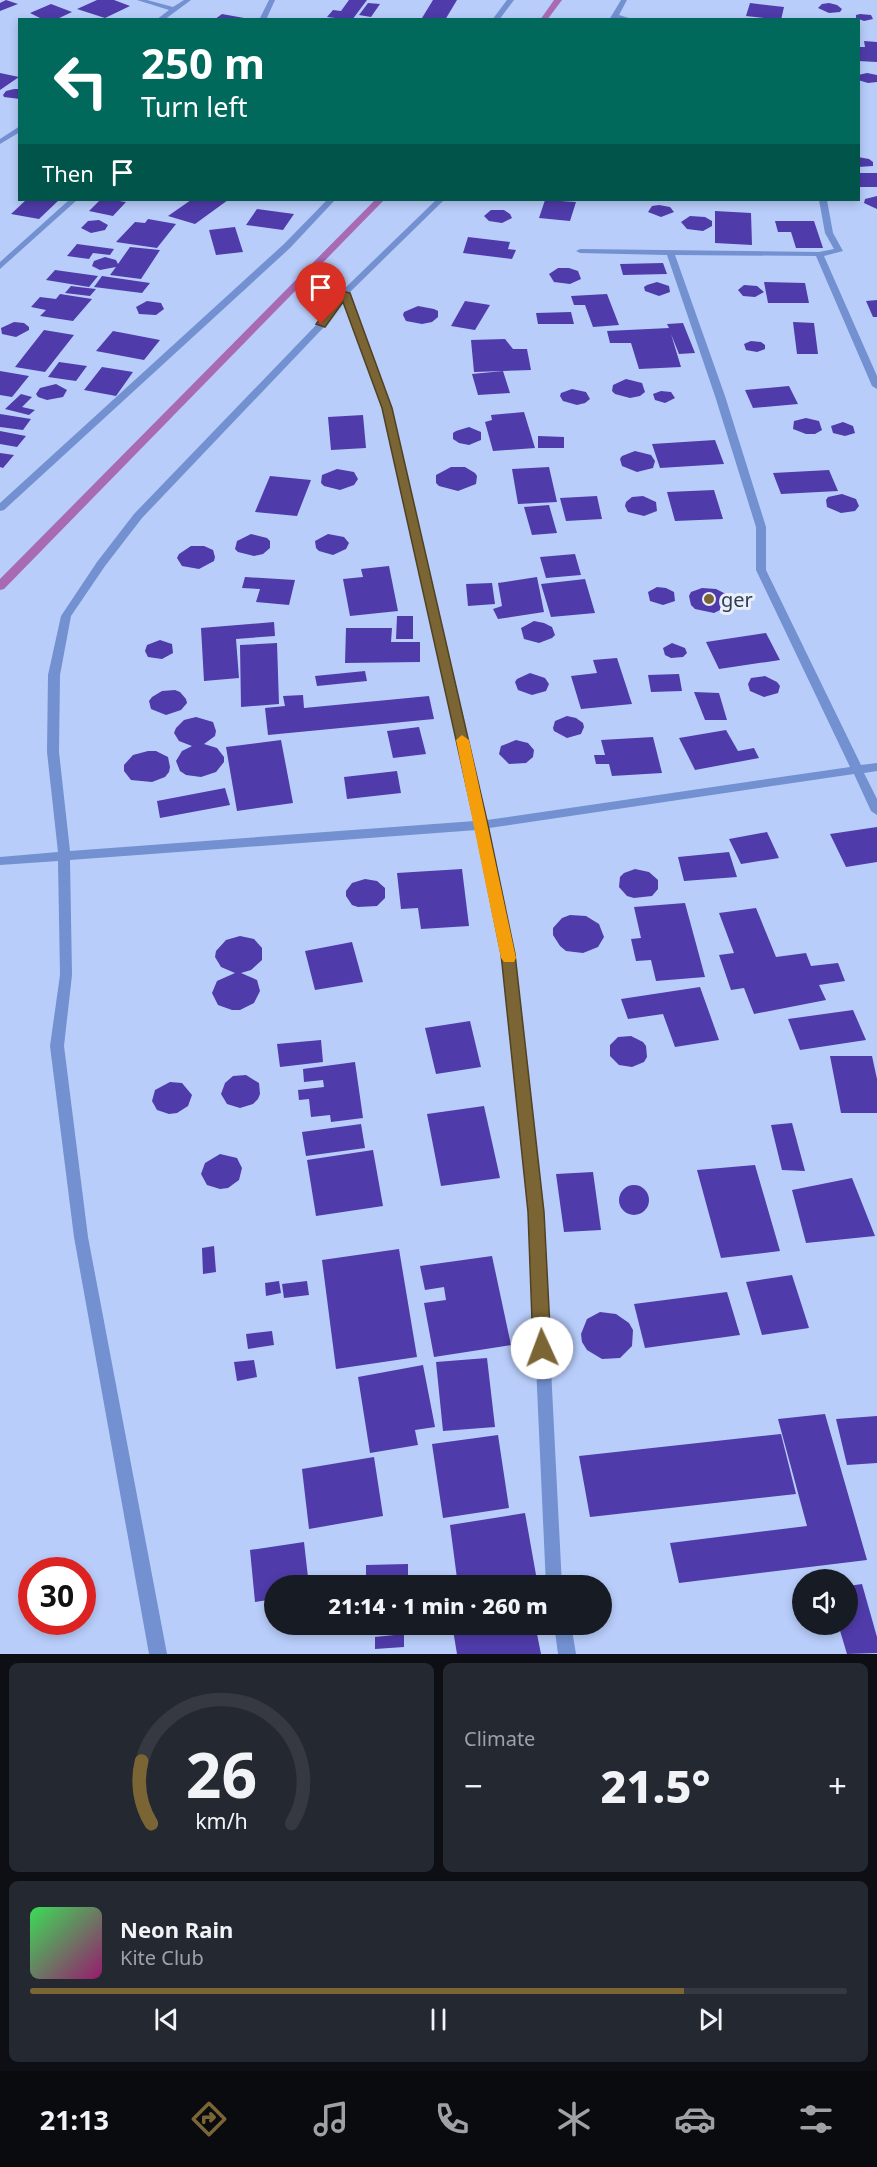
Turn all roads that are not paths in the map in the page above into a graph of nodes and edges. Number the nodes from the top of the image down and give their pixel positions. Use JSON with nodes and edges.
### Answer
{"nodes":[{"id":1,"x":140,"y":0,"type":"edge"},
{"id":2,"x":188,"y":0,"type":"edge"},
{"id":3,"x":272,"y":0,"type":"edge"},
{"id":4,"x":511,"y":0,"type":"edge"},
{"id":5,"x":624,"y":0,"type":"edge"},
{"id":6,"x":172,"y":9,"type":"junction"},
{"id":7,"x":161,"y":18,"type":"edge"},
{"id":8,"x":263,"y":18,"type":"edge"},
{"id":9,"x":497,"y":18,"type":"edge"},
{"id":10,"x":614,"y":18,"type":"edge"},
{"id":11,"x":18,"y":129,"type":"edge"},
{"id":12,"x":0,"y":142,"type":"edge"},
{"id":13,"x":72,"y":201,"type":"edge"},
{"id":14,"x":330,"y":201,"type":"edge"},
{"id":15,"x":439,"y":201,"type":"edge"},
{"id":16,"x":823,"y":201,"type":"edge"},
{"id":17,"x":580,"y":251,"type":"dead end"},
{"id":18,"x":670,"y":251,"type":"junction"},
{"id":19,"x":819,"y":254,"type":"junction"},
{"id":20,"x":0,"y":266,"type":"edge"},
{"id":21,"x":345,"y":293,"type":"junction"},
{"id":22,"x":877,"y":386,"type":"edge"},
{"id":23,"x":0,"y":508,"type":"edge"},
{"id":24,"x":877,"y":767,"type":"edge"},
{"id":25,"x":856,"y":770,"type":"junction"},
{"id":26,"x":877,"y":811,"type":"edge"},
{"id":27,"x":482,"y":825,"type":"junction"},
{"id":28,"x":64,"y":856,"type":"junction"},
{"id":29,"x":0,"y":861,"type":"edge"},
{"id":30,"x":553,"y":1575,"type":"edge"},
{"id":31,"x":564,"y":1635,"type":"edge"},
{"id":32,"x":158,"y":1654,"type":"edge"},
{"id":33,"x":567,"y":1654,"type":"edge"}],
"edges":[{"from":1,"to":6,"type":"street"},
{"from":2,"to":6,"type":"street"},
{"from":3,"to":8,"type":"street"},
{"from":4,"to":9,"type":"street"},
{"from":5,"to":10,"type":"street"},
{"from":6,"to":7,"type":"street"},
{"from":11,"to":12,"type":"street"},
{"from":13,"to":20,"type":"street"},
{"from":14,"to":23,"type":"street"},
{"from":15,"to":21,"type":"street"},
{"from":16,"to":19,"type":"street"},
{"from":17,"to":18,"type":"street"},
{"from":18,"to":19,"type":"street"},
{"from":18,"to":25,"type":"street"},
{"from":19,"to":22,"type":"street"},
{"from":21,"to":27,"type":"street"},
{"from":21,"to":28,"type":"street"},
{"from":24,"to":25,"type":"street"},
{"from":25,"to":26,"type":"street"},
{"from":25,"to":27,"type":"street"},
{"from":27,"to":28,"type":"street"},
{"from":27,"to":30,"type":"street"},
{"from":28,"to":29,"type":"street"},
{"from":28,"to":32,"type":"street"},
{"from":31,"to":33,"type":"street"}]}
